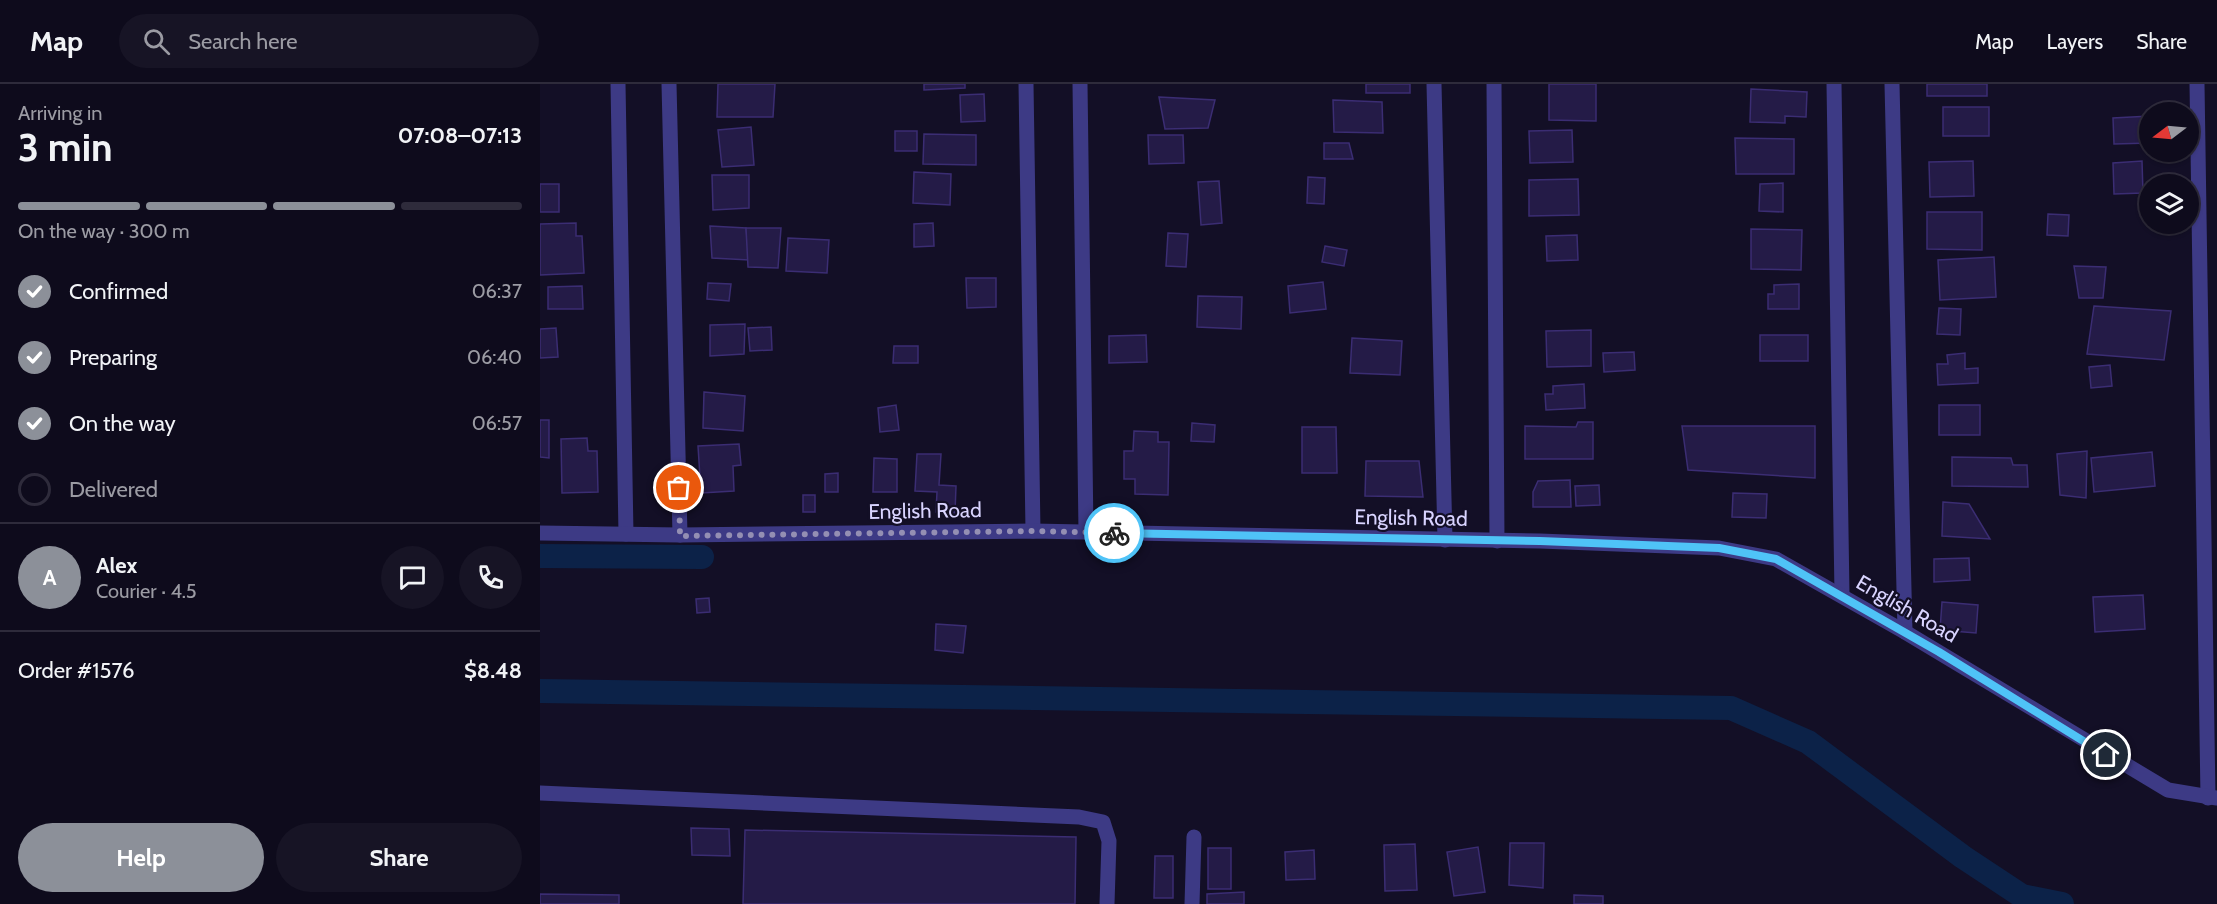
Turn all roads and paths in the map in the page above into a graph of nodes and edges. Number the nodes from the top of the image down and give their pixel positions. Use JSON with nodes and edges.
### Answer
{"nodes":[{"id":1,"x":618,"y":84,"type":"edge"},
{"id":2,"x":669,"y":84,"type":"edge"},
{"id":3,"x":1026,"y":84,"type":"edge"},
{"id":4,"x":1080,"y":84,"type":"edge"},
{"id":5,"x":1434,"y":84,"type":"edge"},
{"id":6,"x":1494,"y":84,"type":"edge"},
{"id":7,"x":1834,"y":84,"type":"edge"},
{"id":8,"x":1892,"y":84,"type":"edge"},
{"id":9,"x":2197,"y":84,"type":"edge"},
{"id":10,"x":1033,"y":531,"type":"junction"},
{"id":11,"x":540,"y":532,"type":"edge"},
{"id":12,"x":1086,"y":532,"type":"junction"},
{"id":13,"x":626,"y":534,"type":"junction"},
{"id":14,"x":680,"y":536,"type":"junction"},
{"id":15,"x":1445,"y":540,"type":"junction"},
{"id":16,"x":1497,"y":541,"type":"junction"},
{"id":17,"x":1842,"y":595,"type":"junction"},
{"id":18,"x":1905,"y":632,"type":"junction"},
{"id":19,"x":540,"y":793,"type":"edge"},
{"id":20,"x":2213,"y":798,"type":"edge"},
{"id":21,"x":1194,"y":837,"type":"dead end"},
{"id":22,"x":1107,"y":904,"type":"edge"},
{"id":23,"x":1192,"y":904,"type":"edge"}],
"edges":[{"from":1,"to":13,"type":"street"},
{"from":2,"to":14,"type":"street"},
{"from":3,"to":10,"type":"street"},
{"from":4,"to":12,"type":"street"},
{"from":5,"to":15,"type":"street"},
{"from":6,"to":16,"type":"street"},
{"from":7,"to":17,"type":"street"},
{"from":8,"to":18,"type":"street"},
{"from":9,"to":20,"type":"street"},
{"from":10,"to":12,"type":"street","name":"English Road"},
{"from":10,"to":14,"type":"street","name":"English Road"},
{"from":11,"to":13,"type":"street","name":"English Road"},
{"from":12,"to":15,"type":"street","name":"English Road"},
{"from":13,"to":14,"type":"street","name":"English Road"},
{"from":15,"to":16,"type":"street","name":"English Road"},
{"from":16,"to":17,"type":"street","name":"English Road"},
{"from":17,"to":18,"type":"street","name":"English Road"},
{"from":18,"to":20,"type":"street","name":"English Road"},
{"from":19,"to":22,"type":"street"},
{"from":21,"to":23,"type":"street"}]}
